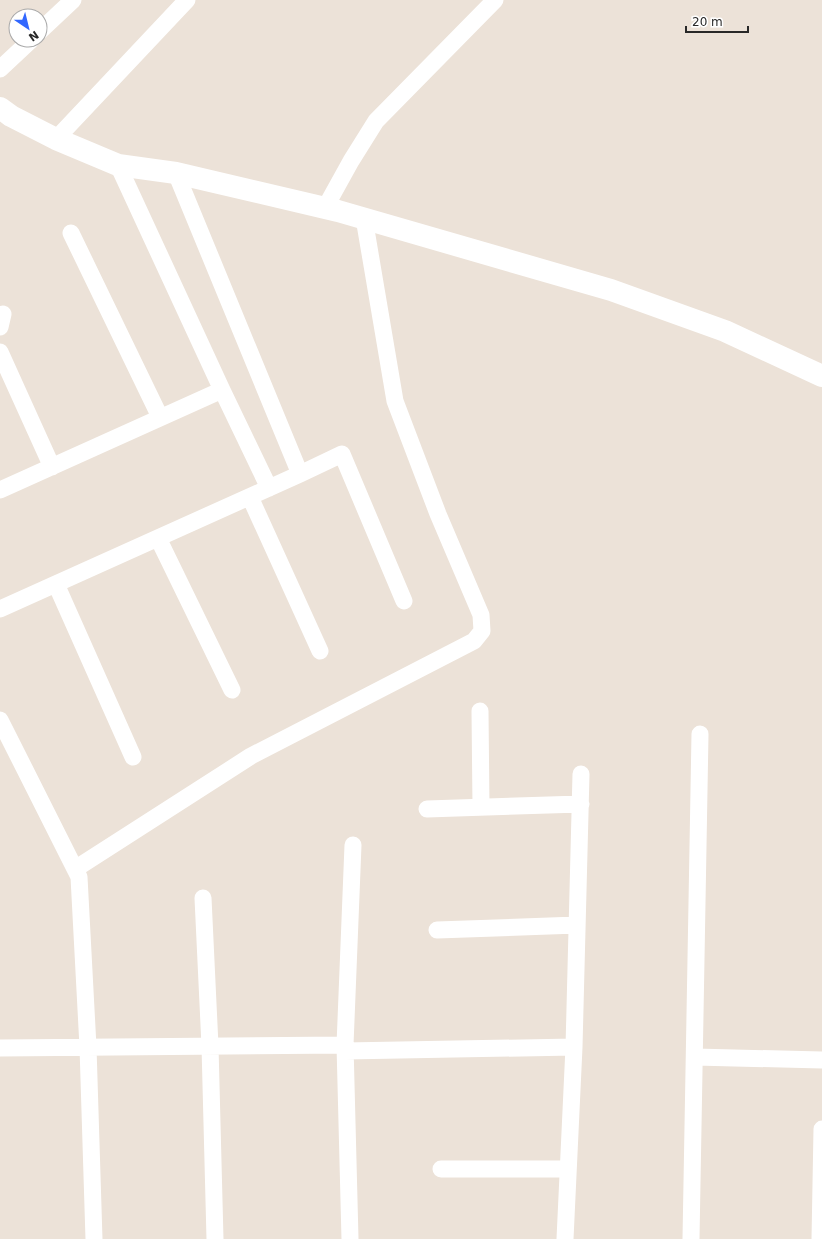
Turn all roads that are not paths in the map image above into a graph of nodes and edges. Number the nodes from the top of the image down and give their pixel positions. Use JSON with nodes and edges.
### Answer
{"nodes":[{"id":1,"x":73,"y":0,"type":"edge"},
{"id":2,"x":187,"y":0,"type":"edge"},
{"id":3,"x":495,"y":0,"type":"edge"},
{"id":4,"x":48,"y":23,"type":"edge"},
{"id":5,"x":22,"y":48,"type":"edge"},
{"id":6,"x":0,"y":69,"type":"edge"},
{"id":7,"x":0,"y":108,"type":"edge"},
{"id":8,"x":56,"y":139,"type":"junction"},
{"id":9,"x":118,"y":165,"type":"junction"},
{"id":10,"x":176,"y":173,"type":"junction"},
{"id":11,"x":325,"y":208,"type":"junction"},
{"id":12,"x":364,"y":218,"type":"junction"},
{"id":13,"x":71,"y":233,"type":"dead end"},
{"id":14,"x":0,"y":352,"type":"edge"},
{"id":15,"x":822,"y":376,"type":"edge"},
{"id":16,"x":222,"y":390,"type":"junction"},
{"id":17,"x":160,"y":418,"type":"junction"},
{"id":18,"x":52,"y":466,"type":"junction"},
{"id":19,"x":300,"y":474,"type":"junction"},
{"id":20,"x":269,"y":488,"type":"junction"},
{"id":21,"x":0,"y":490,"type":"edge"},
{"id":22,"x":250,"y":497,"type":"junction"},
{"id":23,"x":158,"y":538,"type":"junction"},
{"id":24,"x":56,"y":584,"type":"junction"},
{"id":25,"x":404,"y":601,"type":"dead end"},
{"id":26,"x":0,"y":609,"type":"edge"},
{"id":27,"x":320,"y":651,"type":"dead end"},
{"id":28,"x":232,"y":690,"type":"dead end"},
{"id":29,"x":480,"y":711,"type":"dead end"},
{"id":30,"x":0,"y":720,"type":"edge"},
{"id":31,"x":700,"y":734,"type":"dead end"},
{"id":32,"x":133,"y":757,"type":"dead end"},
{"id":33,"x":581,"y":774,"type":"dead end"},
{"id":34,"x":580,"y":804,"type":"junction"},
{"id":35,"x":481,"y":807,"type":"junction"},
{"id":36,"x":427,"y":809,"type":"dead end"},
{"id":37,"x":353,"y":845,"type":"dead end"},
{"id":38,"x":76,"y":869,"type":"junction"},
{"id":39,"x":203,"y":898,"type":"dead end"},
{"id":40,"x":577,"y":925,"type":"junction"},
{"id":41,"x":437,"y":930,"type":"dead end"},
{"id":42,"x":210,"y":1046,"type":"junction"},
{"id":43,"x":88,"y":1047,"type":"junction"},
{"id":44,"x":574,"y":1047,"type":"junction"},
{"id":45,"x":0,"y":1048,"type":"edge"},
{"id":46,"x":345,"y":1048,"type":"junction"},
{"id":47,"x":695,"y":1057,"type":"junction"},
{"id":48,"x":822,"y":1060,"type":"edge"},
{"id":49,"x":822,"y":1130,"type":"edge"},
{"id":50,"x":441,"y":1169,"type":"dead end"},
{"id":51,"x":568,"y":1169,"type":"junction"},
{"id":52,"x":94,"y":1239,"type":"edge"},
{"id":53,"x":215,"y":1239,"type":"edge"},
{"id":54,"x":350,"y":1239,"type":"edge"},
{"id":55,"x":565,"y":1239,"type":"edge"},
{"id":56,"x":691,"y":1239,"type":"edge"},
{"id":57,"x":820,"y":1239,"type":"edge"}],
"edges":[{"from":1,"to":4,"type":"street"},
{"from":2,"to":8,"type":"street"},
{"from":3,"to":11,"type":"street"},
{"from":5,"to":6,"type":"street"},
{"from":7,"to":8,"type":"street"},
{"from":8,"to":9,"type":"street"},
{"from":9,"to":10,"type":"street"},
{"from":9,"to":16,"type":"street"},
{"from":10,"to":11,"type":"street"},
{"from":10,"to":19,"type":"street"},
{"from":11,"to":12,"type":"street"},
{"from":12,"to":15,"type":"street"},
{"from":12,"to":38,"type":"street"},
{"from":13,"to":17,"type":"street"},
{"from":14,"to":18,"type":"street"},
{"from":16,"to":17,"type":"street"},
{"from":16,"to":20,"type":"street"},
{"from":17,"to":18,"type":"street"},
{"from":18,"to":21,"type":"street"},
{"from":19,"to":20,"type":"street"},
{"from":19,"to":25,"type":"street"},
{"from":20,"to":22,"type":"street"},
{"from":22,"to":23,"type":"street"},
{"from":22,"to":27,"type":"street"},
{"from":23,"to":24,"type":"street"},
{"from":23,"to":28,"type":"street"},
{"from":24,"to":26,"type":"street"},
{"from":24,"to":32,"type":"street"},
{"from":29,"to":35,"type":"street"},
{"from":30,"to":38,"type":"street"},
{"from":31,"to":47,"type":"street"},
{"from":33,"to":34,"type":"street"},
{"from":34,"to":35,"type":"street"},
{"from":34,"to":40,"type":"street"},
{"from":35,"to":36,"type":"street"},
{"from":37,"to":46,"type":"street"},
{"from":38,"to":43,"type":"street"},
{"from":39,"to":42,"type":"street"},
{"from":40,"to":41,"type":"street"},
{"from":40,"to":44,"type":"street"},
{"from":42,"to":43,"type":"street"},
{"from":42,"to":46,"type":"street"},
{"from":42,"to":53,"type":"street"},
{"from":43,"to":45,"type":"street"},
{"from":43,"to":52,"type":"street"},
{"from":44,"to":46,"type":"street"},
{"from":44,"to":51,"type":"street"},
{"from":46,"to":54,"type":"street"},
{"from":47,"to":48,"type":"street"},
{"from":47,"to":56,"type":"street"},
{"from":49,"to":57,"type":"street"},
{"from":50,"to":51,"type":"street"},
{"from":51,"to":55,"type":"street"}]}
